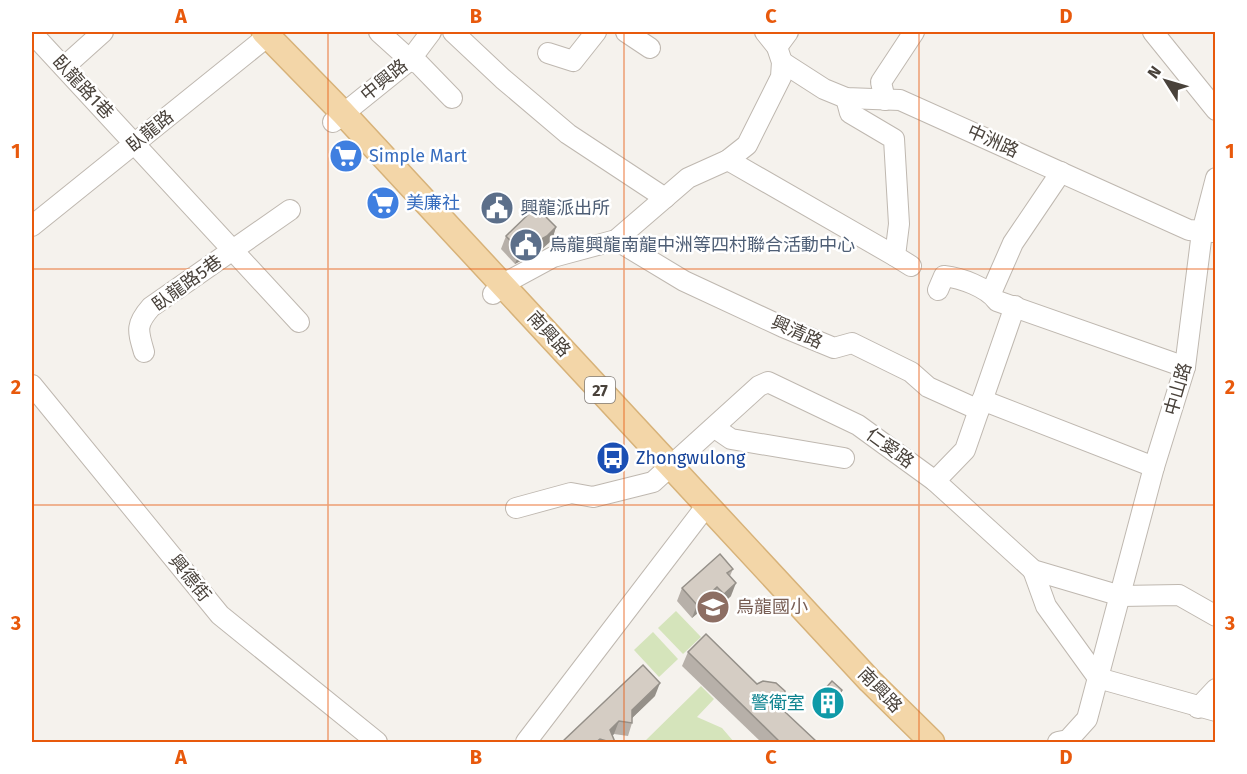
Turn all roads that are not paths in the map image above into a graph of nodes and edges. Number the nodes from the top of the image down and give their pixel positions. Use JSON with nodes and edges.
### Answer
{"nodes":[{"id":1,"x":103,"y":32,"type":"edge"},
{"id":2,"x":379,"y":32,"type":"edge"},
{"id":3,"x":431,"y":32,"type":"edge"},
{"id":4,"x":453,"y":32,"type":"edge"},
{"id":5,"x":596,"y":32,"type":"edge"},
{"id":6,"x":626,"y":32,"type":"edge"},
{"id":7,"x":765,"y":32,"type":"edge"},
{"id":8,"x":914,"y":32,"type":"edge"},
{"id":9,"x":1153,"y":32,"type":"edge"},
{"id":10,"x":32,"y":33,"type":"edge"},
{"id":11,"x":259,"y":36,"type":"edge"},
{"id":12,"x":783,"y":47,"type":"edge"},
{"id":13,"x":650,"y":48,"type":"dead end"},
{"id":14,"x":548,"y":53,"type":"dead end"},
{"id":15,"x":410,"y":60,"type":"junction"},
{"id":16,"x":64,"y":67,"type":"junction"},
{"id":17,"x":452,"y":98,"type":"dead end"},
{"id":18,"x":846,"y":98,"type":"junction"},
{"id":19,"x":885,"y":100,"type":"junction"},
{"id":20,"x":1215,"y":110,"type":"edge"},
{"id":21,"x":338,"y":118,"type":"junction"},
{"id":22,"x":135,"y":142,"type":"junction"},
{"id":23,"x":728,"y":160,"type":"junction"},
{"id":24,"x":1062,"y":172,"type":"junction"},
{"id":25,"x":1215,"y":178,"type":"edge"},
{"id":26,"x":665,"y":198,"type":"junction"},
{"id":27,"x":290,"y":210,"type":"dead end"},
{"id":28,"x":32,"y":226,"type":"edge"},
{"id":29,"x":1209,"y":232,"type":"edge"},
{"id":30,"x":616,"y":240,"type":"junction"},
{"id":31,"x":234,"y":250,"type":"junction"},
{"id":32,"x":498,"y":289,"type":"junction"},
{"id":33,"x":938,"y":290,"type":"dead end"},
{"id":34,"x":991,"y":293,"type":"junction"},
{"id":35,"x":1015,"y":306,"type":"junction"},
{"id":36,"x":299,"y":322,"type":"dead end"},
{"id":37,"x":144,"y":352,"type":"dead end"},
{"id":38,"x":1185,"y":367,"type":"junction"},
{"id":39,"x":32,"y":385,"type":"edge"},
{"id":40,"x":981,"y":405,"type":"junction"},
{"id":41,"x":715,"y":428,"type":"junction"},
{"id":42,"x":844,"y":458,"type":"dead end"},
{"id":43,"x":1154,"y":467,"type":"junction"},
{"id":44,"x":666,"y":471,"type":"junction"},
{"id":45,"x":935,"y":481,"type":"junction"},
{"id":46,"x":516,"y":508,"type":"dead end"},
{"id":47,"x":703,"y":509,"type":"junction"},
{"id":48,"x":1033,"y":570,"type":"junction"},
{"id":49,"x":1121,"y":596,"type":"junction"},
{"id":50,"x":1215,"y":616,"type":"edge"},
{"id":51,"x":1098,"y":678,"type":"junction"},
{"id":52,"x":1215,"y":689,"type":"edge"},
{"id":53,"x":1207,"y":709,"type":"edge"},
{"id":54,"x":377,"y":742,"type":"edge"},
{"id":55,"x":526,"y":742,"type":"edge"},
{"id":56,"x":913,"y":742,"type":"edge"},
{"id":57,"x":932,"y":742,"type":"edge"},
{"id":58,"x":1058,"y":742,"type":"edge"}],
"edges":[{"from":1,"to":16,"type":"street"},
{"from":2,"to":15,"type":"street"},
{"from":3,"to":15,"type":"street","name":"中興路"},
{"from":4,"to":26,"type":"street"},
{"from":5,"to":14,"type":"street"},
{"from":6,"to":13,"type":"street"},
{"from":7,"to":12,"type":"street","name":"中洲路"},
{"from":8,"to":19,"type":"street"},
{"from":9,"to":20,"type":"street"},
{"from":10,"to":16,"type":"street","name":"臥龍路1巷"},
{"from":11,"to":21,"type":"main road","name":"南興路","number":"27"},
{"from":11,"to":22,"type":"street","name":"臥龍路"},
{"from":12,"to":18,"type":"street","name":"中洲路"},
{"from":12,"to":23,"type":"street"},
{"from":15,"to":17,"type":"street"},
{"from":15,"to":21,"type":"street","name":"中興路"},
{"from":16,"to":22,"type":"street","name":"臥龍路1巷"},
{"from":18,"to":19,"type":"street","name":"中洲路"},
{"from":18,"to":23,"type":"street"},
{"from":19,"to":24,"type":"street","name":"中洲路"},
{"from":21,"to":32,"type":"main road","name":"南興路","number":"27"},
{"from":22,"to":28,"type":"street","name":"臥龍路"},
{"from":22,"to":31,"type":"street","name":"臥龍路5巷"},
{"from":23,"to":26,"type":"street"},
{"from":24,"to":29,"type":"street","name":"中洲路"},
{"from":24,"to":34,"type":"street"},
{"from":25,"to":29,"type":"street","name":"中山路"},
{"from":26,"to":30,"type":"street"},
{"from":27,"to":31,"type":"street","name":"臥龍路5巷"},
{"from":29,"to":38,"type":"street","name":"中山路"},
{"from":30,"to":32,"type":"street"},
{"from":30,"to":40,"type":"street","name":"興清路"},
{"from":31,"to":36,"type":"street","name":"臥龍路5巷"},
{"from":31,"to":37,"type":"street","name":"臥龍路5巷"},
{"from":32,"to":44,"type":"main road","name":"南興路","number":"27"},
{"from":33,"to":34,"type":"street"},
{"from":34,"to":35,"type":"street"},
{"from":35,"to":38,"type":"street"},
{"from":35,"to":40,"type":"street"},
{"from":38,"to":43,"type":"street","name":"中山路"},
{"from":39,"to":54,"type":"street","name":"興德街"},
{"from":40,"to":43,"type":"street"},
{"from":40,"to":45,"type":"street"},
{"from":41,"to":42,"type":"street"},
{"from":41,"to":44,"type":"street","name":"仁愛路"},
{"from":41,"to":45,"type":"street","name":"仁愛路"},
{"from":43,"to":49,"type":"street","name":"中山路"},
{"from":44,"to":46,"type":"street","name":"仁愛路"},
{"from":44,"to":47,"type":"main road","name":"南興路","number":"27"},
{"from":45,"to":48,"type":"street","name":"仁愛路"},
{"from":47,"to":55,"type":"street"},
{"from":47,"to":56,"type":"main road","name":"南興路","number":"27"},
{"from":47,"to":57,"type":"main road","name":"南興路","number":"27"},
{"from":48,"to":49,"type":"street","name":"仁愛路"},
{"from":48,"to":51,"type":"street"},
{"from":49,"to":50,"type":"street"},
{"from":49,"to":51,"type":"street","name":"中山路"},
{"from":51,"to":53,"type":"street"},
{"from":51,"to":58,"type":"street","name":"中山路"},
{"from":52,"to":53,"type":"street"}]}
